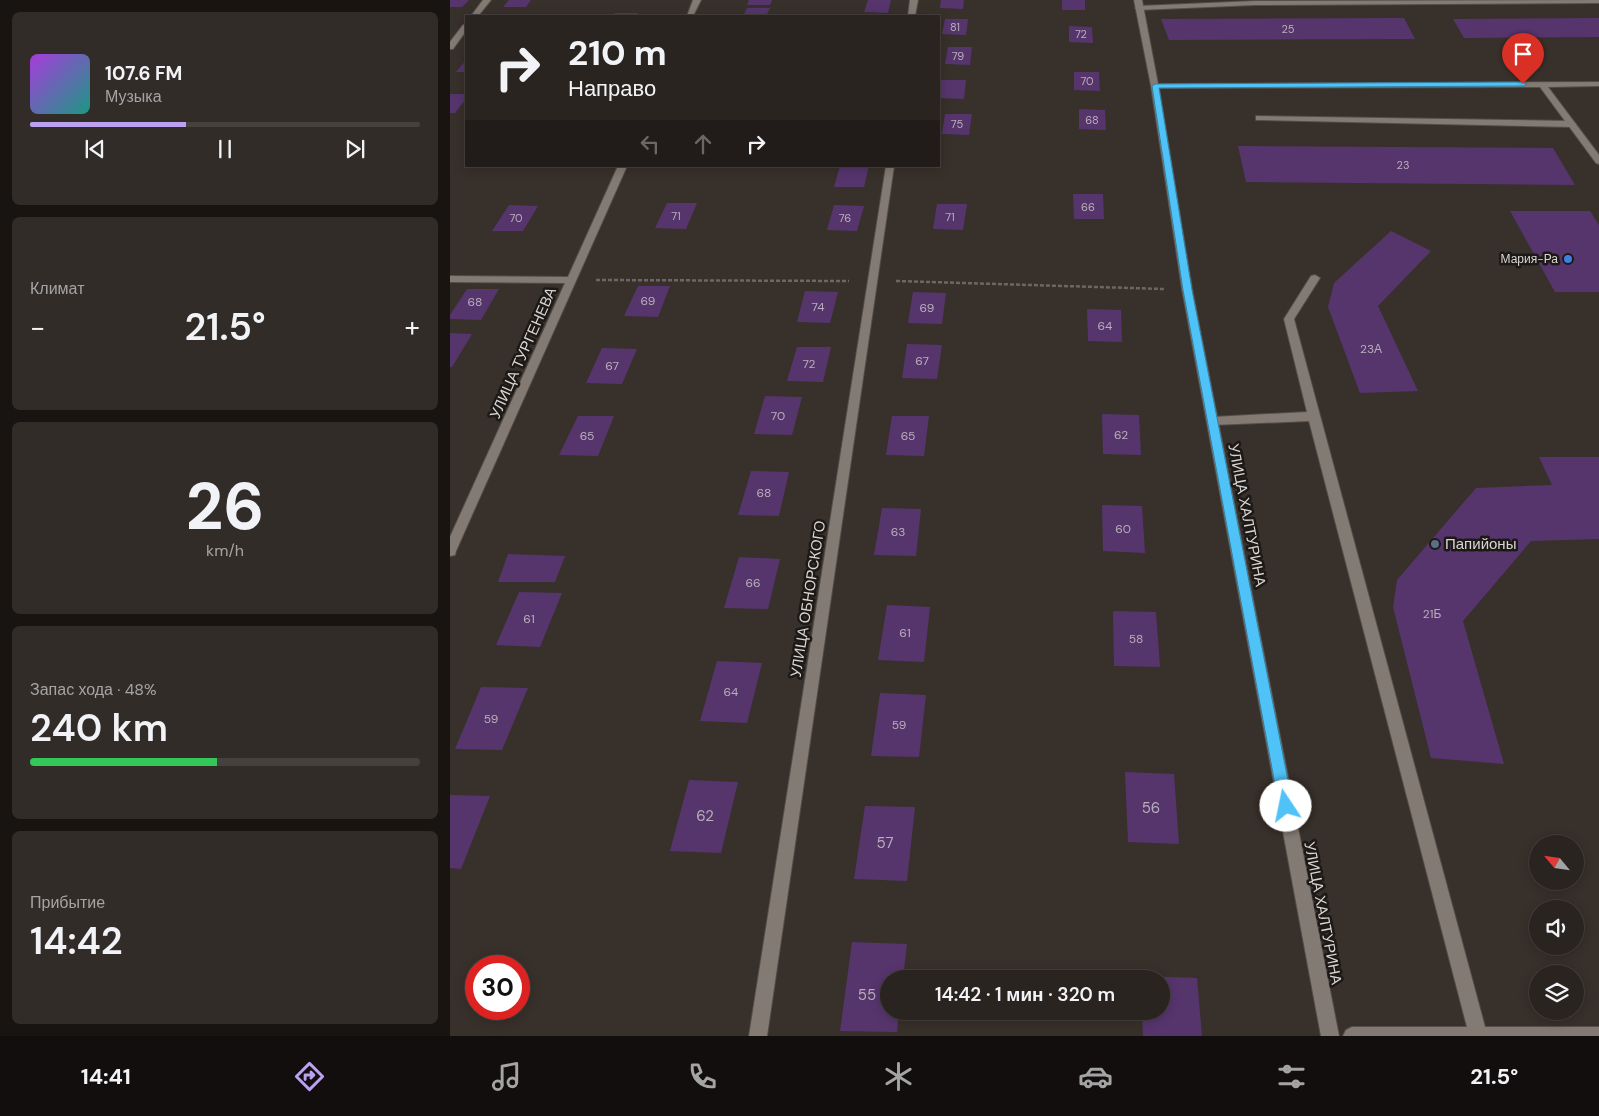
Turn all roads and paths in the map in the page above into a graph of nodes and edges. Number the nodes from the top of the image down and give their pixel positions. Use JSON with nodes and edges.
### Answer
{"nodes":[{"id":1,"x":487,"y":0,"type":"edge"},
{"id":2,"x":697,"y":0,"type":"edge"},
{"id":3,"x":914,"y":0,"type":"edge"},
{"id":4,"x":1599,"y":0,"type":"edge"},
{"id":5,"x":1255,"y":2,"type":"edge"},
{"id":6,"x":1382,"y":2,"type":"edge"},
{"id":7,"x":1139,"y":4,"type":"edge"},
{"id":8,"x":475,"y":15,"type":"edge"},
{"id":9,"x":690,"y":15,"type":"edge"},
{"id":10,"x":912,"y":15,"type":"edge"},
{"id":11,"x":465,"y":28,"type":"edge"},
{"id":12,"x":450,"y":47,"type":"edge"},
{"id":13,"x":1542,"y":84,"type":"junction"},
{"id":14,"x":1599,"y":84,"type":"edge"},
{"id":15,"x":1155,"y":86,"type":"junction"},
{"id":16,"x":1260,"y":118,"type":"dead end"},
{"id":17,"x":1572,"y":124,"type":"junction"},
{"id":18,"x":1599,"y":161,"type":"edge"},
{"id":19,"x":623,"y":167,"type":"edge"},
{"id":20,"x":890,"y":167,"type":"edge"},
{"id":21,"x":1315,"y":278,"type":"dead end"},
{"id":22,"x":450,"y":279,"type":"edge"},
{"id":23,"x":572,"y":280,"type":"junction"},
{"id":24,"x":1314,"y":416,"type":"junction"},
{"id":25,"x":1213,"y":421,"type":"junction"},
{"id":26,"x":450,"y":551,"type":"edge"},
{"id":27,"x":758,"y":1036,"type":"edge"},
{"id":28,"x":1330,"y":1036,"type":"edge"},
{"id":29,"x":1352,"y":1036,"type":"edge"},
{"id":30,"x":1478,"y":1036,"type":"edge"},
{"id":31,"x":1599,"y":1036,"type":"edge"}],
"edges":[{"from":1,"to":8,"type":"street"},
{"from":2,"to":9,"type":"street"},
{"from":3,"to":10,"type":"street"},
{"from":4,"to":6,"type":"street"},
{"from":5,"to":6,"type":"street"},
{"from":5,"to":7,"type":"street"},
{"from":7,"to":15,"type":"street","name":"УЛИЦА ХАЛТУРИНА"},
{"from":11,"to":12,"type":"street"},
{"from":13,"to":14,"type":"street"},
{"from":13,"to":15,"type":"street"},
{"from":13,"to":17,"type":"street"},
{"from":15,"to":25,"type":"street","name":"УЛИЦА ХАЛТУРИНА"},
{"from":16,"to":17,"type":"street"},
{"from":17,"to":18,"type":"street"},
{"from":19,"to":23,"type":"street","name":"УЛИЦА ТУРГЕНЕВА"},
{"from":20,"to":27,"type":"street","name":"УЛИЦА ОБНОРСКОГО"},
{"from":21,"to":24,"type":"street"},
{"from":22,"to":23,"type":"street"},
{"from":23,"to":26,"type":"street","name":"УЛИЦА ТУРГЕНЕВА"},
{"from":24,"to":25,"type":"street"},
{"from":24,"to":30,"type":"street"},
{"from":25,"to":28,"type":"street","name":"УЛИЦА ХАЛТУРИНА"},
{"from":29,"to":30,"type":"street"},
{"from":30,"to":31,"type":"street"}]}
